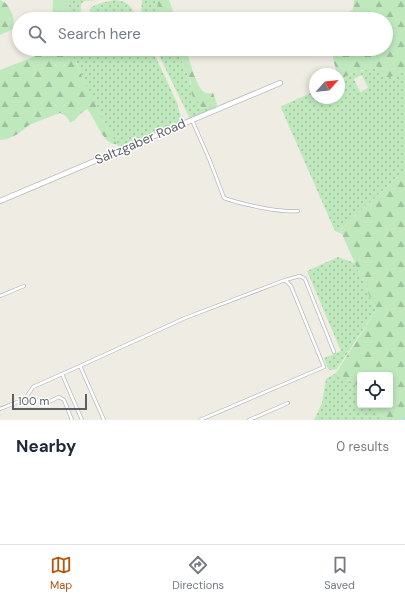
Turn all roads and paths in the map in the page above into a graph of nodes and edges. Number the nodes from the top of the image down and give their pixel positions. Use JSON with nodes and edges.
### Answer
{"nodes":[{"id":1,"x":280,"y":83,"type":"dead end"},
{"id":2,"x":192,"y":119,"type":"junction"},
{"id":3,"x":0,"y":201,"type":"edge"},
{"id":4,"x":298,"y":211,"type":"dead end"},
{"id":5,"x":285,"y":280,"type":"junction"},
{"id":6,"x":24,"y":286,"type":"dead end"},
{"id":7,"x":0,"y":296,"type":"edge"},
{"id":8,"x":334,"y":352,"type":"dead end"},
{"id":9,"x":80,"y":366,"type":"junction"},
{"id":10,"x":62,"y":374,"type":"junction"},
{"id":11,"x":44,"y":404,"type":"dead end"},
{"id":12,"x":288,"y":404,"type":"dead end"},
{"id":13,"x":0,"y":410,"type":"edge"},
{"id":14,"x":72,"y":420,"type":"edge"},
{"id":15,"x":82,"y":420,"type":"edge"},
{"id":16,"x":104,"y":420,"type":"edge"},
{"id":17,"x":200,"y":420,"type":"edge"},
{"id":18,"x":249,"y":420,"type":"edge"}],
"edges":[{"from":1,"to":2,"type":"street","name":"Saltzgaber Road"},
{"from":2,"to":3,"type":"street","name":"Saltzgaber Road"},
{"from":2,"to":4,"type":"lane"},
{"from":5,"to":8,"type":"lane"},
{"from":5,"to":9,"type":"lane"},
{"from":5,"to":17,"type":"lane"},
{"from":6,"to":7,"type":"lane"},
{"from":9,"to":10,"type":"lane"},
{"from":9,"to":16,"type":"lane"},
{"from":10,"to":13,"type":"lane"},
{"from":10,"to":15,"type":"lane"},
{"from":11,"to":14,"type":"lane"},
{"from":12,"to":18,"type":"lane"}]}
